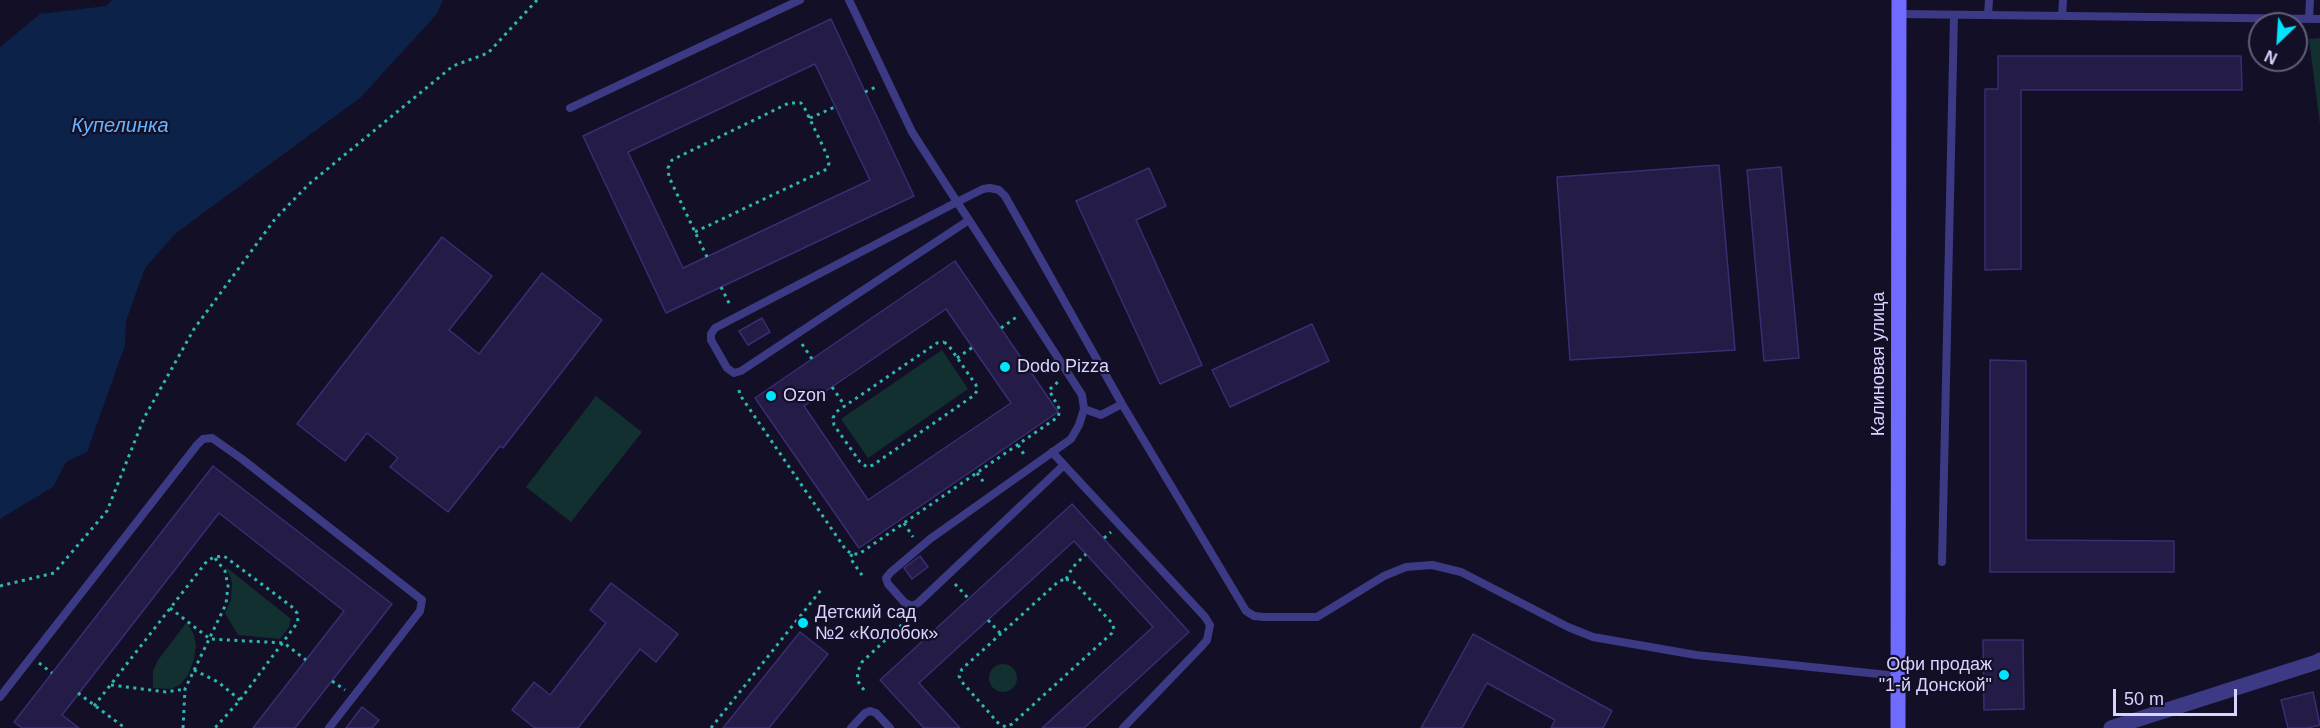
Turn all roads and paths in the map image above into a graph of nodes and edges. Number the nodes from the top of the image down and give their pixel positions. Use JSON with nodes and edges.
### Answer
{"nodes":[{"id":1,"x":537,"y":0,"type":"edge"},
{"id":2,"x":800,"y":0,"type":"edge"},
{"id":3,"x":849,"y":0,"type":"edge"},
{"id":4,"x":1989,"y":0,"type":"edge"},
{"id":5,"x":2063,"y":0,"type":"edge"},
{"id":6,"x":2310,"y":0,"type":"edge"},
{"id":7,"x":1899,"y":7,"type":"edge"},
{"id":8,"x":1954,"y":15,"type":"junction"},
{"id":9,"x":1988,"y":15,"type":"junction"},
{"id":10,"x":2062,"y":16,"type":"junction"},
{"id":11,"x":2309,"y":19,"type":"junction"},
{"id":12,"x":2320,"y":19,"type":"edge"},
{"id":13,"x":835,"y":106,"type":"dead end"},
{"id":14,"x":570,"y":108,"type":"dead end"},
{"id":15,"x":810,"y":118,"type":"junction"},
{"id":16,"x":957,"y":202,"type":"junction"},
{"id":17,"x":969,"y":220,"type":"junction"},
{"id":18,"x":695,"y":232,"type":"junction"},
{"id":19,"x":707,"y":257,"type":"dead end"},
{"id":20,"x":722,"y":287,"type":"dead end"},
{"id":21,"x":1027,"y":310,"type":"junction"},
{"id":22,"x":736,"y":318,"type":"junction"},
{"id":23,"x":1001,"y":328,"type":"dead end"},
{"id":24,"x":802,"y":344,"type":"dead end"},
{"id":25,"x":973,"y":347,"type":"dead end"},
{"id":26,"x":812,"y":358,"type":"dead end"},
{"id":27,"x":957,"y":358,"type":"junction"},
{"id":28,"x":1060,"y":380,"type":"dead end"},
{"id":29,"x":832,"y":387,"type":"dead end"},
{"id":30,"x":739,"y":390,"type":"dead end"},
{"id":31,"x":1122,"y":404,"type":"junction"},
{"id":32,"x":845,"y":406,"type":"junction"},
{"id":33,"x":1084,"y":409,"type":"junction"},
{"id":34,"x":1018,"y":445,"type":"junction"},
{"id":35,"x":1052,"y":452,"type":"junction"},
{"id":36,"x":1025,"y":456,"type":"dead end"},
{"id":37,"x":1064,"y":465,"type":"junction"},
{"id":38,"x":977,"y":473,"type":"junction"},
{"id":39,"x":984,"y":484,"type":"dead end"},
{"id":40,"x":904,"y":523,"type":"junction"},
{"id":41,"x":914,"y":537,"type":"dead end"},
{"id":42,"x":852,"y":554,"type":"junction"},
{"id":43,"x":1086,"y":554,"type":"dead end"},
{"id":44,"x":214,"y":556,"type":"junction"},
{"id":45,"x":1942,"y":562,"type":"dead end"},
{"id":46,"x":947,"y":576,"type":"junction"},
{"id":47,"x":864,"y":578,"type":"dead end"},
{"id":48,"x":1066,"y":579,"type":"junction"},
{"id":49,"x":0,"y":586,"type":"edge"},
{"id":50,"x":821,"y":590,"type":"dead end"},
{"id":51,"x":969,"y":599,"type":"dead end"},
{"id":52,"x":912,"y":606,"type":"junction"},
{"id":53,"x":170,"y":608,"type":"junction"},
{"id":54,"x":988,"y":620,"type":"dead end"},
{"id":55,"x":1001,"y":634,"type":"junction"},
{"id":56,"x":210,"y":639,"type":"junction"},
{"id":57,"x":284,"y":643,"type":"junction"},
{"id":58,"x":306,"y":660,"type":"dead end"},
{"id":59,"x":2319,"y":661,"type":"edge"},
{"id":60,"x":194,"y":670,"type":"junction"},
{"id":61,"x":1898,"y":676,"type":"junction"},
{"id":62,"x":111,"y":684,"type":"junction"},
{"id":63,"x":185,"y":689,"type":"junction"},
{"id":64,"x":864,"y":690,"type":"dead end"},
{"id":65,"x":78,"y":693,"type":"dead end"},
{"id":66,"x":0,"y":697,"type":"edge"},
{"id":67,"x":240,"y":699,"type":"junction"},
{"id":68,"x":94,"y":706,"type":"junction"},
{"id":69,"x":125,"y":728,"type":"edge"},
{"id":70,"x":183,"y":728,"type":"edge"},
{"id":71,"x":215,"y":728,"type":"edge"},
{"id":72,"x":329,"y":728,"type":"edge"},
{"id":73,"x":711,"y":728,"type":"edge"},
{"id":74,"x":851,"y":728,"type":"edge"},
{"id":75,"x":890,"y":728,"type":"edge"},
{"id":76,"x":1123,"y":728,"type":"edge"},
{"id":77,"x":1898,"y":728,"type":"edge"},
{"id":78,"x":2111,"y":728,"type":"edge"}],
"edges":[{"from":1,"to":49,"type":"path"},
{"from":2,"to":14,"type":"lane"},
{"from":3,"to":16,"type":"lane"},
{"from":4,"to":9,"type":"lane"},
{"from":5,"to":10,"type":"lane"},
{"from":6,"to":11,"type":"lane"},
{"from":7,"to":8,"type":"lane"},
{"from":7,"to":61,"type":"street","name":"Калиновая улица"},
{"from":8,"to":9,"type":"lane"},
{"from":8,"to":45,"type":"lane"},
{"from":9,"to":10,"type":"lane"},
{"from":10,"to":11,"type":"lane"},
{"from":11,"to":12,"type":"lane"},
{"from":13,"to":15,"type":"path"},
{"from":15,"to":18,"type":"path"},
{"from":15,"to":18,"type":"path"},
{"from":16,"to":17,"type":"lane"},
{"from":16,"to":22,"type":"lane"},
{"from":16,"to":31,"type":"lane"},
{"from":17,"to":21,"type":"lane"},
{"from":17,"to":22,"type":"lane"},
{"from":18,"to":19,"type":"path"},
{"from":20,"to":22,"type":"path"},
{"from":21,"to":23,"type":"path"},
{"from":21,"to":33,"type":"lane"},
{"from":24,"to":26,"type":"path"},
{"from":25,"to":27,"type":"path"},
{"from":27,"to":32,"type":"path"},
{"from":27,"to":32,"type":"path"},
{"from":28,"to":34,"type":"path"},
{"from":29,"to":32,"type":"path"},
{"from":30,"to":42,"type":"path"},
{"from":31,"to":33,"type":"lane"},
{"from":31,"to":61,"type":"lane"},
{"from":33,"to":35,"type":"lane"},
{"from":34,"to":36,"type":"path"},
{"from":34,"to":38,"type":"path"},
{"from":35,"to":37,"type":"lane"},
{"from":35,"to":52,"type":"lane"},
{"from":37,"to":46,"type":"lane"},
{"from":37,"to":76,"type":"lane"},
{"from":38,"to":39,"type":"path"},
{"from":38,"to":40,"type":"path"},
{"from":40,"to":41,"type":"path"},
{"from":40,"to":42,"type":"path"},
{"from":42,"to":47,"type":"path"},
{"from":43,"to":48,"type":"path"},
{"from":44,"to":53,"type":"path"},
{"from":44,"to":56,"type":"path"},
{"from":44,"to":57,"type":"path"},
{"from":46,"to":51,"type":"path"},
{"from":46,"to":52,"type":"lane"},
{"from":48,"to":55,"type":"path"},
{"from":48,"to":55,"type":"path"},
{"from":50,"to":73,"type":"path"},
{"from":52,"to":64,"type":"path"},
{"from":53,"to":56,"type":"path"},
{"from":53,"to":62,"type":"path"},
{"from":54,"to":55,"type":"path"},
{"from":56,"to":57,"type":"path"},
{"from":56,"to":60,"type":"path"},
{"from":57,"to":58,"type":"path"},
{"from":57,"to":67,"type":"path"},
{"from":59,"to":78,"type":"street"},
{"from":60,"to":63,"type":"path"},
{"from":60,"to":67,"type":"path"},
{"from":61,"to":77,"type":"street","name":"Калиновая улица"},
{"from":62,"to":63,"type":"path"},
{"from":62,"to":68,"type":"path"},
{"from":63,"to":70,"type":"path"},
{"from":65,"to":68,"type":"path"},
{"from":66,"to":72,"type":"lane"},
{"from":67,"to":71,"type":"path"},
{"from":68,"to":69,"type":"path"},
{"from":74,"to":75,"type":"lane"}]}
